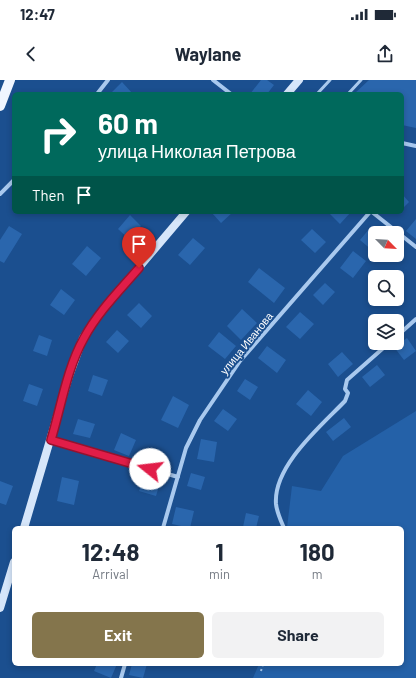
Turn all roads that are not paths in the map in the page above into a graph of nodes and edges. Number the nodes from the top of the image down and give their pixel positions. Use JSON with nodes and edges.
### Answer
{"nodes":[{"id":1,"x":10,"y":80,"type":"edge"},
{"id":2,"x":108,"y":80,"type":"edge"},
{"id":3,"x":213,"y":80,"type":"edge"},
{"id":4,"x":299,"y":80,"type":"edge"},
{"id":5,"x":330,"y":80,"type":"edge"},
{"id":6,"x":361,"y":80,"type":"edge"},
{"id":7,"x":99,"y":92,"type":"edge"},
{"id":8,"x":228,"y":92,"type":"edge"},
{"id":9,"x":289,"y":92,"type":"edge"},
{"id":10,"x":319,"y":92,"type":"edge"},
{"id":11,"x":350,"y":92,"type":"edge"},
{"id":12,"x":0,"y":106,"type":"edge"},
{"id":13,"x":404,"y":143,"type":"edge"},
{"id":14,"x":416,"y":146,"type":"edge"},
{"id":15,"x":12,"y":182,"type":"edge"},
{"id":16,"x":0,"y":194,"type":"edge"},
{"id":17,"x":184,"y":214,"type":"edge"},
{"id":18,"x":369,"y":214,"type":"edge"},
{"id":19,"x":374,"y":214,"type":"edge"},
{"id":20,"x":416,"y":247,"type":"edge"},
{"id":21,"x":416,"y":319,"type":"edge"},
{"id":22,"x":404,"y":330,"type":"edge"},
{"id":23,"x":381,"y":350,"type":"edge"},
{"id":24,"x":51,"y":440,"type":"junction"},
{"id":25,"x":178,"y":477,"type":"junction"},
{"id":26,"x":25,"y":526,"type":"edge"},
{"id":27,"x":164,"y":526,"type":"edge"},
{"id":28,"x":283,"y":526,"type":"edge"},
{"id":29,"x":12,"y":569,"type":"edge"},
{"id":30,"x":0,"y":608,"type":"edge"},
{"id":31,"x":124,"y":666,"type":"edge"},
{"id":32,"x":121,"y":678,"type":"edge"}],
"edges":[{"from":1,"to":12,"type":"main road"},
{"from":2,"to":7,"type":"street"},
{"from":3,"to":8,"type":"street"},
{"from":4,"to":9,"type":"main road"},
{"from":5,"to":10,"type":"lane"},
{"from":6,"to":11,"type":"lane"},
{"from":13,"to":14,"type":"street"},
{"from":15,"to":16,"type":"street"},
{"from":17,"to":24,"type":"main road"},
{"from":18,"to":25,"type":"street","name":"улица Иванова"},
{"from":19,"to":20,"type":"street"},
{"from":21,"to":22,"type":"street"},
{"from":23,"to":28,"type":"street"},
{"from":24,"to":25,"type":"street"},
{"from":24,"to":26,"type":"main road"},
{"from":25,"to":27,"type":"street","name":"улица Иванова"},
{"from":29,"to":30,"type":"main road"},
{"from":31,"to":32,"type":"street"}]}
